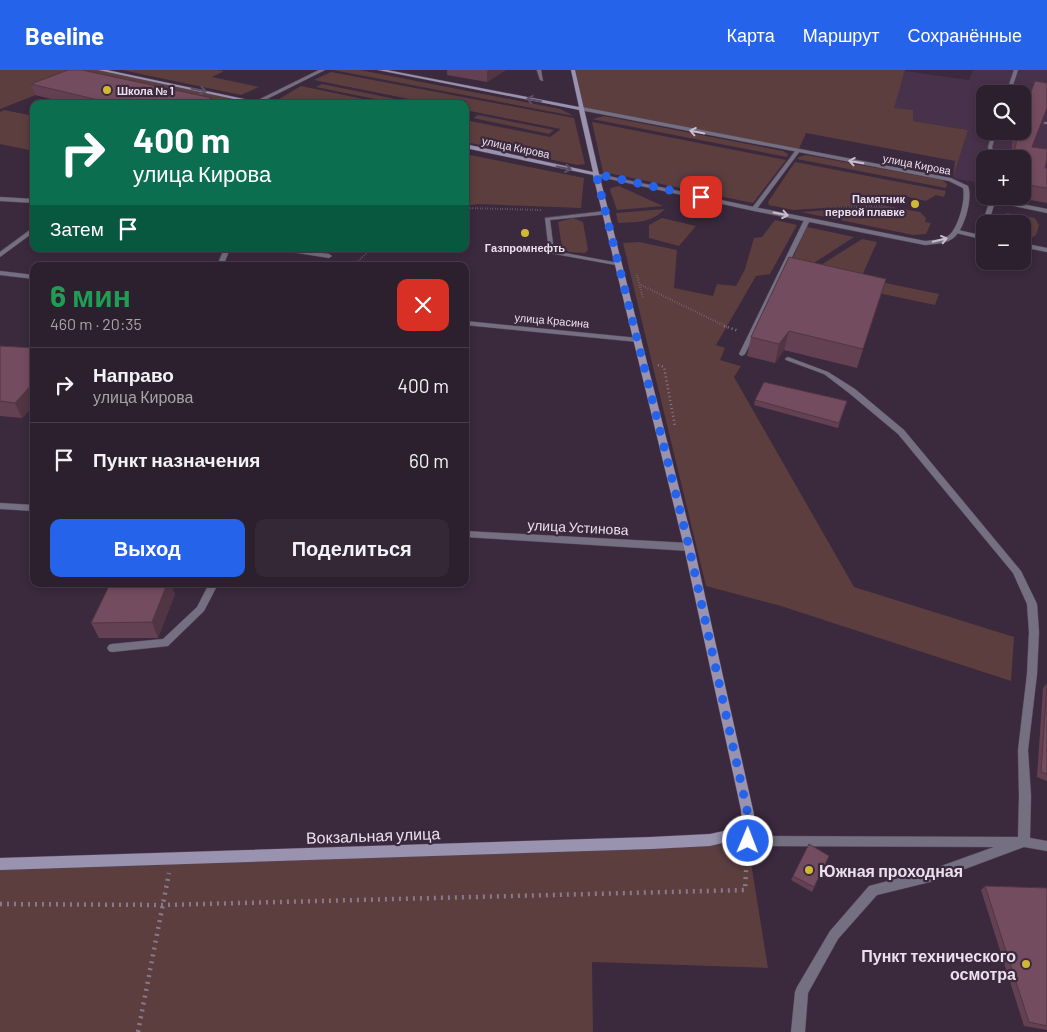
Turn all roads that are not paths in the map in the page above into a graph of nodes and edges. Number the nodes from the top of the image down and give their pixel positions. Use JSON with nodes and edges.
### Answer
{"nodes":[{"id":1,"x":100,"y":70,"type":"edge"},
{"id":2,"x":323,"y":70,"type":"edge"},
{"id":3,"x":380,"y":70,"type":"edge"},
{"id":4,"x":539,"y":70,"type":"edge"},
{"id":5,"x":573,"y":70,"type":"edge"},
{"id":6,"x":1016,"y":70,"type":"edge"},
{"id":7,"x":542,"y":80,"type":"dead end"},
{"id":8,"x":1011,"y":85,"type":"edge"},
{"id":9,"x":240,"y":100,"type":"edge"},
{"id":10,"x":260,"y":100,"type":"edge"},
{"id":11,"x":582,"y":109,"type":"junction"},
{"id":12,"x":469,"y":147,"type":"edge"},
{"id":13,"x":798,"y":151,"type":"junction"},
{"id":14,"x":596,"y":174,"type":"junction"},
{"id":15,"x":0,"y":199,"type":"edge"},
{"id":16,"x":30,"y":201,"type":"edge"},
{"id":17,"x":1022,"y":205,"type":"edge"},
{"id":18,"x":754,"y":209,"type":"junction"},
{"id":19,"x":1047,"y":211,"type":"edge"},
{"id":20,"x":606,"y":213,"type":"junction"},
{"id":21,"x":807,"y":220,"type":"junction"},
{"id":22,"x":30,"y":232,"type":"edge"},
{"id":23,"x":958,"y":232,"type":"junction"},
{"id":24,"x":976,"y":236,"type":"edge"},
{"id":25,"x":1031,"y":247,"type":"edge"},
{"id":26,"x":1047,"y":250,"type":"edge"},
{"id":27,"x":304,"y":252,"type":"edge"},
{"id":28,"x":0,"y":255,"type":"edge"},
{"id":29,"x":329,"y":256,"type":"dead end"},
{"id":30,"x":619,"y":265,"type":"junction"},
{"id":31,"x":0,"y":273,"type":"edge"},
{"id":32,"x":30,"y":277,"type":"edge"},
{"id":33,"x":469,"y":323,"type":"edge"},
{"id":34,"x":638,"y":340,"type":"junction"},
{"id":35,"x":742,"y":354,"type":"dead end"},
{"id":36,"x":788,"y":359,"type":"dead end"},
{"id":37,"x":0,"y":506,"type":"edge"},
{"id":38,"x":30,"y":508,"type":"edge"},
{"id":39,"x":469,"y":534,"type":"edge"},
{"id":40,"x":689,"y":547,"type":"junction"},
{"id":41,"x":211,"y":587,"type":"edge"},
{"id":42,"x":112,"y":648,"type":"dead end"},
{"id":43,"x":747,"y":837,"type":"junction"},
{"id":44,"x":1024,"y":842,"type":"junction"},
{"id":45,"x":1047,"y":846,"type":"edge"},
{"id":46,"x":0,"y":864,"type":"edge"},
{"id":47,"x":798,"y":1032,"type":"edge"}],
"edges":[{"from":1,"to":9,"type":"street","one_way":true},
{"from":2,"to":10,"type":"street"},
{"from":11,"to":3,"type":"street","name":"улица Кирова","one_way":true},
{"from":4,"to":7,"type":"lane"},
{"from":5,"to":11,"type":"street"},
{"from":6,"to":8,"type":"lane"},
{"from":13,"to":11,"type":"street","name":"улица Кирова","one_way":true},
{"from":11,"to":14,"type":"street"},
{"from":12,"to":14,"type":"street","name":"улица Кирова","one_way":true},
{"from":13,"to":18,"type":"lane"},
{"from":23,"to":13,"type":"street","name":"улица Кирова","one_way":true},
{"from":14,"to":18,"type":"street","name":"улица Кирова"},
{"from":14,"to":20,"type":"street"},
{"from":15,"to":16,"type":"street"},
{"from":17,"to":19,"type":"lane"},
{"from":18,"to":21,"type":"street","name":"улица Кирова","one_way":true},
{"from":20,"to":30,"type":"street"},
{"from":20,"to":30,"type":"lane"},
{"from":21,"to":23,"type":"street","name":"улица Кирова","one_way":true},
{"from":21,"to":35,"type":"lane"},
{"from":22,"to":28,"type":"street"},
{"from":23,"to":24,"type":"lane"},
{"from":25,"to":26,"type":"lane"},
{"from":27,"to":29,"type":"lane"},
{"from":30,"to":34,"type":"street"},
{"from":31,"to":32,"type":"street"},
{"from":33,"to":34,"type":"street","name":"улица Красина"},
{"from":34,"to":40,"type":"street"},
{"from":36,"to":44,"type":"lane"},
{"from":37,"to":38,"type":"street"},
{"from":39,"to":40,"type":"street","name":"улица Устинова"},
{"from":40,"to":43,"type":"street"},
{"from":41,"to":42,"type":"lane"},
{"from":43,"to":44,"type":"lane"},
{"from":43,"to":46,"type":"street","name":"Вокзальная улица"},
{"from":44,"to":45,"type":"lane"},
{"from":44,"to":47,"type":"lane"}]}
